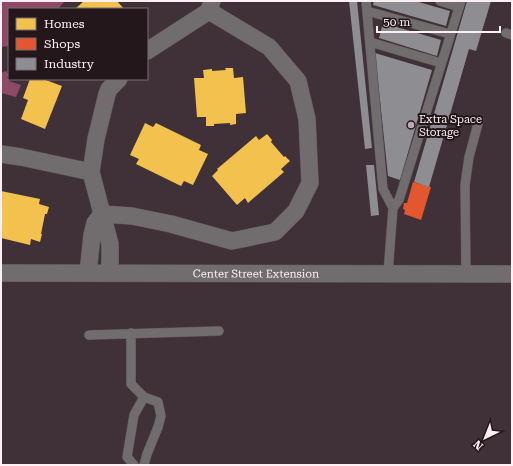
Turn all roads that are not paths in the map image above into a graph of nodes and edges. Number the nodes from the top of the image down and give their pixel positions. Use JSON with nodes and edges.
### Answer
{"nodes":[{"id":1,"x":366,"y":1,"type":"edge"},
{"id":2,"x":440,"y":1,"type":"edge"},
{"id":3,"x":460,"y":4,"type":"edge"},
{"id":4,"x":210,"y":6,"type":"edge"},
{"id":5,"x":367,"y":11,"type":"junction"},
{"id":6,"x":450,"y":34,"type":"junction"},
{"id":7,"x":370,"y":42,"type":"junction"},
{"id":8,"x":148,"y":50,"type":"edge"},
{"id":9,"x":441,"y":63,"type":"junction"},
{"id":10,"x":118,"y":80,"type":"edge"},
{"id":11,"x":479,"y":120,"type":"dead end"},
{"id":12,"x":1,"y":154,"type":"edge"},
{"id":13,"x":91,"y":172,"type":"junction"},
{"id":14,"x":393,"y":208,"type":"junction"},
{"id":15,"x":102,"y":214,"type":"junction"},
{"id":16,"x":1,"y":272,"type":"edge"},
{"id":17,"x":88,"y":273,"type":"junction"},
{"id":18,"x":110,"y":273,"type":"junction"},
{"id":19,"x":388,"y":273,"type":"junction"},
{"id":20,"x":466,"y":274,"type":"junction"},
{"id":21,"x":512,"y":274,"type":"edge"},
{"id":22,"x":219,"y":331,"type":"dead end"},
{"id":23,"x":131,"y":333,"type":"junction"},
{"id":24,"x":89,"y":335,"type":"dead end"},
{"id":25,"x":144,"y":397,"type":"junction"},
{"id":26,"x":134,"y":465,"type":"edge"},
{"id":27,"x":144,"y":465,"type":"edge"}],
"edges":[{"from":1,"to":5,"type":"lane"},
{"from":2,"to":3,"type":"lane"},
{"from":3,"to":6,"type":"lane"},
{"from":4,"to":8,"type":"street"},
{"from":4,"to":15,"type":"street"},
{"from":5,"to":6,"type":"lane"},
{"from":5,"to":7,"type":"lane"},
{"from":6,"to":9,"type":"lane"},
{"from":7,"to":9,"type":"lane"},
{"from":7,"to":14,"type":"lane"},
{"from":9,"to":14,"type":"lane"},
{"from":10,"to":13,"type":"street"},
{"from":11,"to":20,"type":"lane"},
{"from":12,"to":13,"type":"street"},
{"from":13,"to":15,"type":"street"},
{"from":14,"to":19,"type":"lane"},
{"from":15,"to":17,"type":"street"},
{"from":15,"to":18,"type":"street"},
{"from":16,"to":17,"type":"street","name":"Center Street Extension"},
{"from":17,"to":18,"type":"street","name":"Center Street Extension"},
{"from":18,"to":19,"type":"street","name":"Center Street Extension"},
{"from":19,"to":20,"type":"street","name":"Center Street Extension"},
{"from":20,"to":21,"type":"street","name":"Center Street Extension"},
{"from":22,"to":23,"type":"lane"},
{"from":23,"to":24,"type":"lane"},
{"from":23,"to":25,"type":"lane"},
{"from":25,"to":26,"type":"lane"},
{"from":25,"to":27,"type":"lane"}]}
